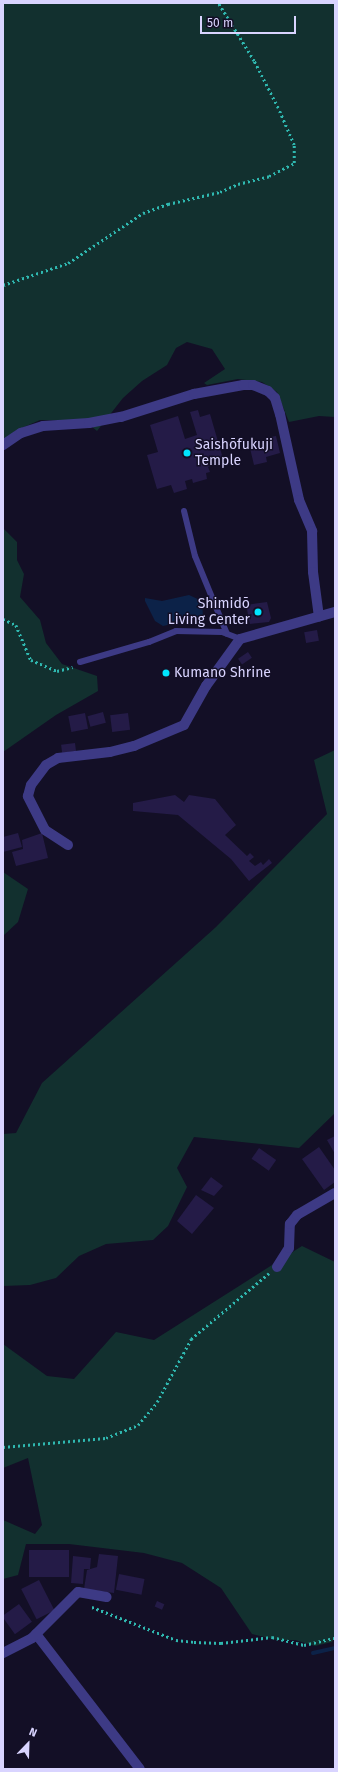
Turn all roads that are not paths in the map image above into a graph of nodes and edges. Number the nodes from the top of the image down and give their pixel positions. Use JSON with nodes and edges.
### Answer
{"nodes":[{"id":1,"x":3,"y":445,"type":"edge"},
{"id":2,"x":184,"y":511,"type":"dead end"},
{"id":3,"x":335,"y":612,"type":"edge"},
{"id":4,"x":319,"y":617,"type":"junction"},
{"id":5,"x":227,"y":634,"type":"junction"},
{"id":6,"x":240,"y":639,"type":"junction"},
{"id":7,"x":80,"y":662,"type":"road end"},
{"id":8,"x":68,"y":845,"type":"dead end"},
{"id":9,"x":335,"y":1193,"type":"edge"},
{"id":10,"x":277,"y":1267,"type":"road end"},
{"id":11,"x":107,"y":1597,"type":"dead end"},
{"id":12,"x":36,"y":1634,"type":"junction"},
{"id":13,"x":3,"y":1653,"type":"edge"},
{"id":14,"x":140,"y":1769,"type":"edge"}],
"edges":[{"from":1,"to":4,"type":"street"},
{"from":2,"to":5,"type":"lane"},
{"from":3,"to":4,"type":"street"},
{"from":4,"to":6,"type":"street"},
{"from":5,"to":6,"type":"lane"},
{"from":5,"to":7,"type":"lane"},
{"from":6,"to":8,"type":"street"},
{"from":9,"to":10,"type":"street"},
{"from":11,"to":12,"type":"street"},
{"from":12,"to":13,"type":"street"},
{"from":12,"to":14,"type":"street"}]}
